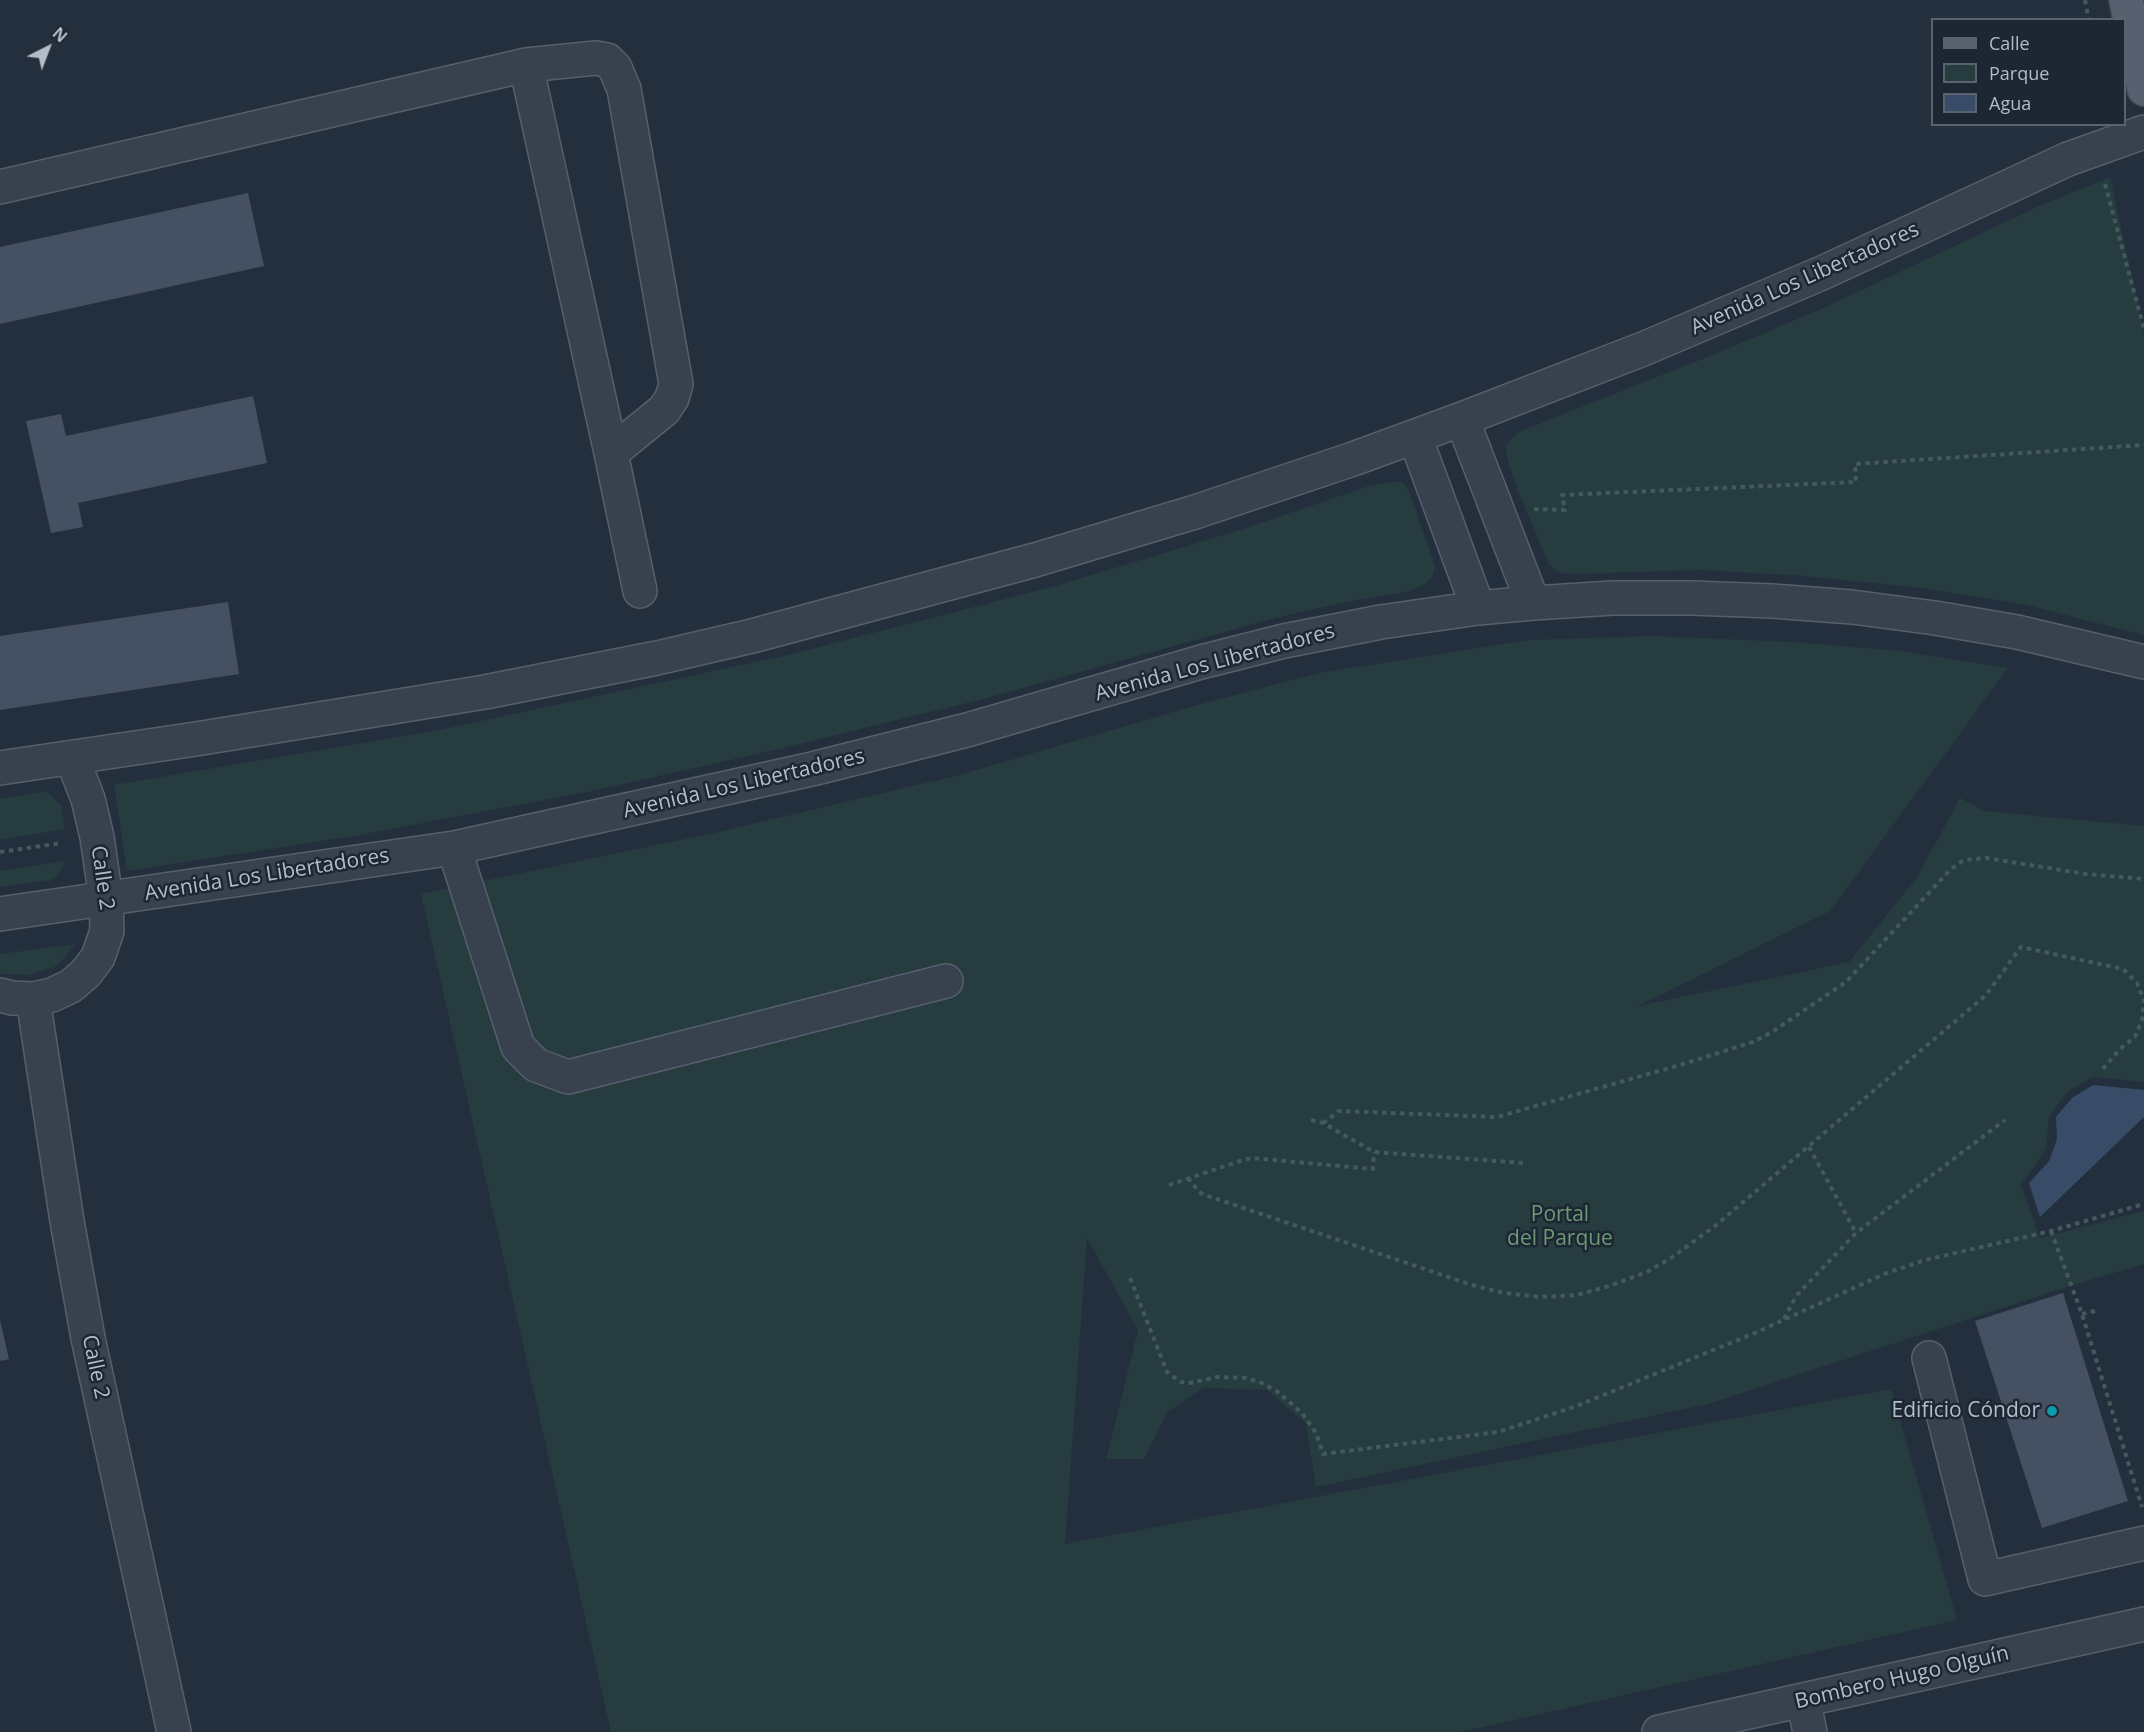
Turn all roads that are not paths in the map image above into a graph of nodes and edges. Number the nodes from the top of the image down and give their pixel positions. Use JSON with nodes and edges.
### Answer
{"nodes":[{"id":1,"x":2126,"y":0,"type":"edge"},
{"id":2,"x":526,"y":65,"type":"junction"},
{"id":3,"x":2144,"y":89,"type":"edge"},
{"id":4,"x":2144,"y":132,"type":"edge"},
{"id":5,"x":0,"y":187,"type":"edge"},
{"id":6,"x":1462,"y":419,"type":"junction"},
{"id":7,"x":1415,"y":437,"type":"junction"},
{"id":8,"x":611,"y":453,"type":"junction"},
{"id":9,"x":640,"y":591,"type":"dead end"},
{"id":10,"x":1533,"y":603,"type":"junction"},
{"id":11,"x":1478,"y":608,"type":"junction"},
{"id":12,"x":2144,"y":662,"type":"edge"},
{"id":13,"x":72,"y":758,"type":"junction"},
{"id":14,"x":0,"y":768,"type":"edge"},
{"id":15,"x":454,"y":848,"type":"junction"},
{"id":16,"x":106,"y":899,"type":"junction"},
{"id":17,"x":0,"y":914,"type":"edge"},
{"id":18,"x":946,"y":981,"type":"dead end"},
{"id":19,"x":0,"y":995,"type":"edge"},
{"id":20,"x":33,"y":999,"type":"junction"},
{"id":21,"x":1929,"y":1358,"type":"dead end"},
{"id":22,"x":2144,"y":1543,"type":"edge"},
{"id":23,"x":2144,"y":1624,"type":"edge"},
{"id":24,"x":1803,"y":1701,"type":"junction"},
{"id":25,"x":174,"y":1732,"type":"edge"},
{"id":26,"x":1659,"y":1732,"type":"edge"},
{"id":27,"x":1810,"y":1732,"type":"edge"}],
"edges":[{"from":1,"to":3,"type":"main road"},
{"from":2,"to":5,"type":"street"},
{"from":2,"to":8,"type":"street"},
{"from":2,"to":8,"type":"street"},
{"from":4,"to":6,"type":"street","name":"Avenida Los Libertadores"},
{"from":6,"to":7,"type":"street","name":"Avenida Los Libertadores"},
{"from":6,"to":10,"type":"street"},
{"from":7,"to":11,"type":"street"},
{"from":7,"to":13,"type":"street","name":"Avenida Los Libertadores"},
{"from":8,"to":9,"type":"street"},
{"from":10,"to":11,"type":"street","name":"Avenida Los Libertadores"},
{"from":10,"to":12,"type":"street","name":"Avenida Los Libertadores"},
{"from":11,"to":15,"type":"street","name":"Avenida Los Libertadores"},
{"from":13,"to":14,"type":"street","name":"Avenida Los Libertadores"},
{"from":13,"to":16,"type":"street","name":"Calle 2"},
{"from":15,"to":16,"type":"street","name":"Avenida Los Libertadores"},
{"from":15,"to":18,"type":"street"},
{"from":16,"to":17,"type":"street","name":"Avenida Los Libertadores"},
{"from":16,"to":20,"type":"street","name":"Calle 2"},
{"from":19,"to":20,"type":"street","name":"Calle 2"},
{"from":20,"to":25,"type":"street","name":"Calle 2"},
{"from":21,"to":22,"type":"street"},
{"from":23,"to":24,"type":"street","name":"Bombero Hugo Olguín"},
{"from":24,"to":26,"type":"street","name":"Bombero Hugo Olguín"},
{"from":24,"to":27,"type":"street"}]}
